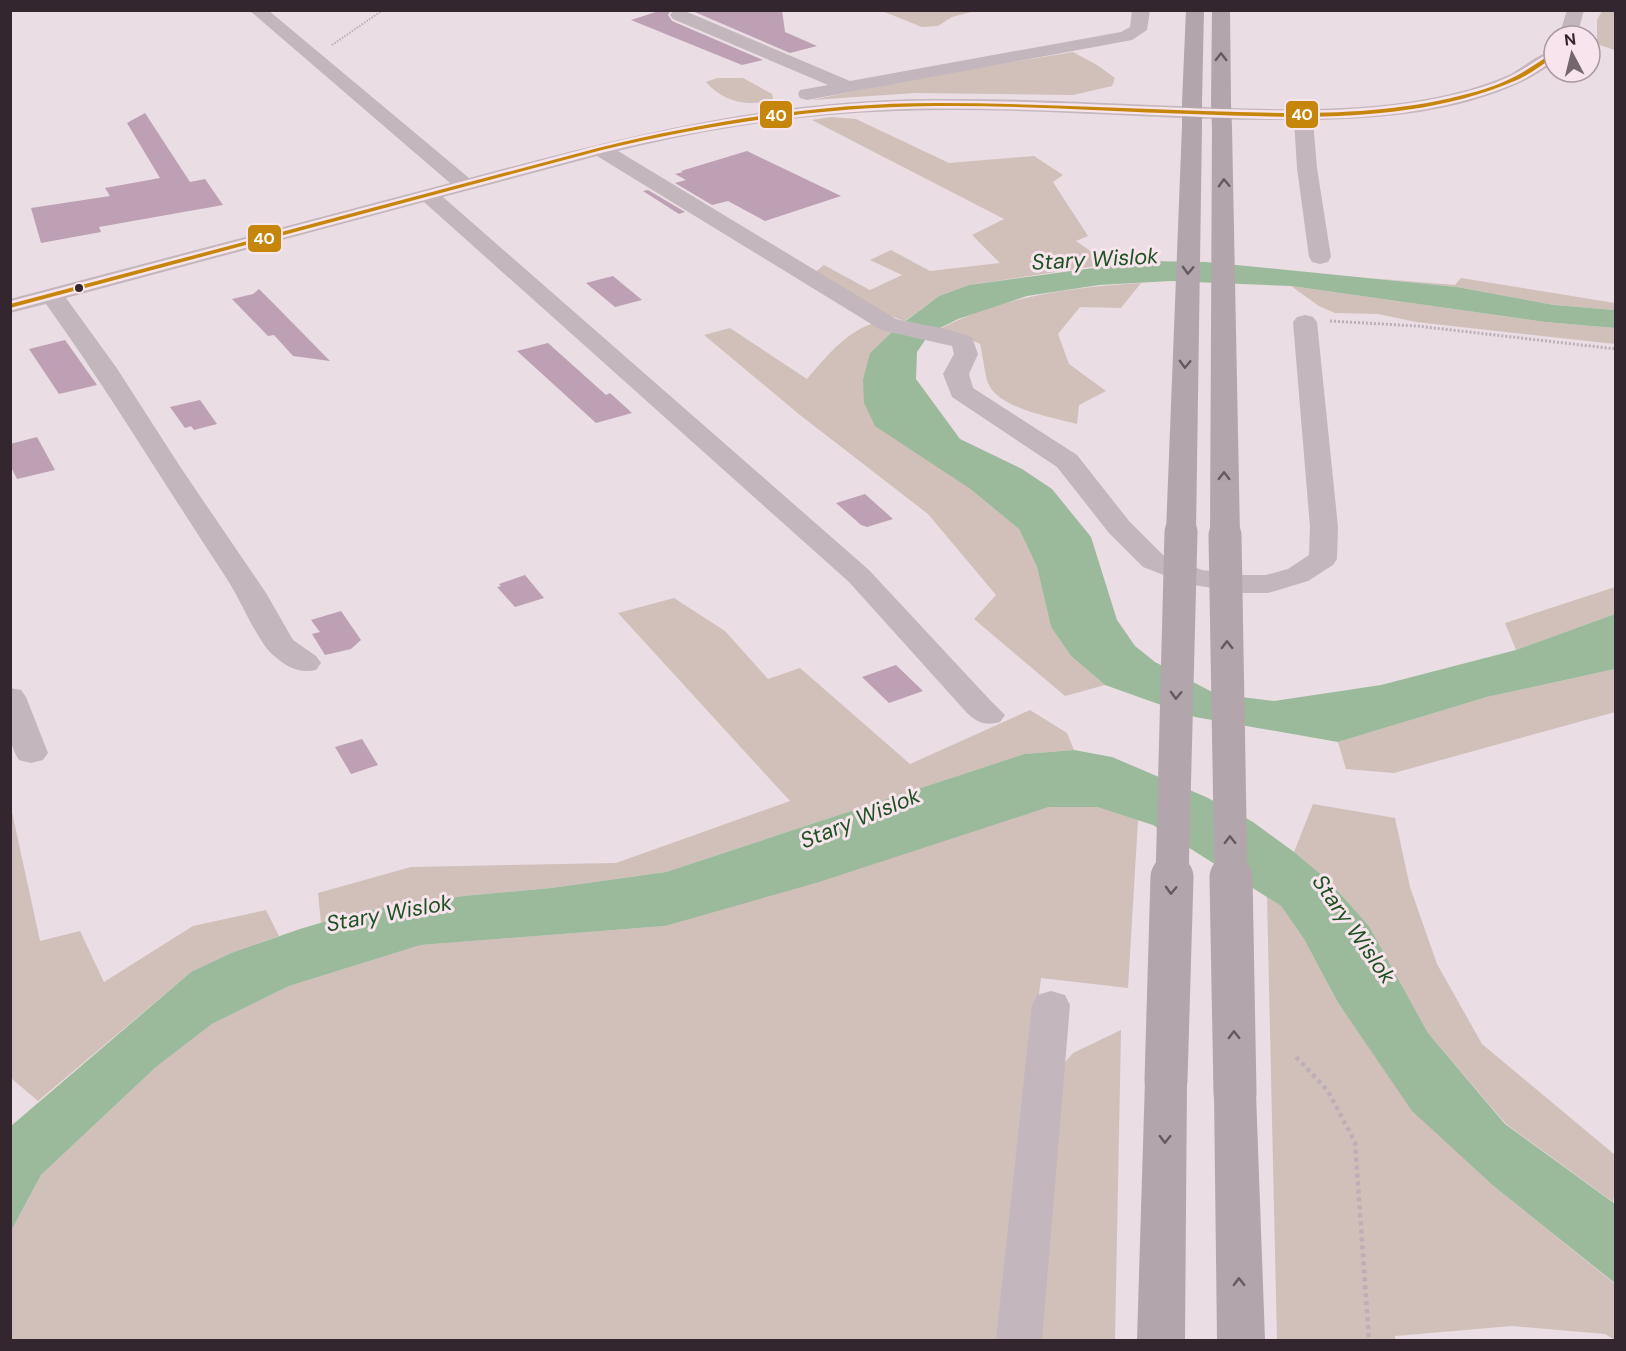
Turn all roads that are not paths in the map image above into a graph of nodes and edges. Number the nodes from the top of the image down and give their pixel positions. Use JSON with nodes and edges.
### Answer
{"nodes":[{"id":1,"x":257,"y":10,"type":"edge"},
{"id":2,"x":1142,"y":10,"type":"edge"},
{"id":3,"x":1195,"y":10,"type":"edge"},
{"id":4,"x":1221,"y":10,"type":"edge"},
{"id":5,"x":680,"y":15,"type":"dead end"},
{"id":6,"x":1542,"y":62,"type":"edge"},
{"id":7,"x":847,"y":86,"type":"junction"},
{"id":8,"x":795,"y":111,"type":"junction"},
{"id":9,"x":1303,"y":114,"type":"junction"},
{"id":10,"x":600,"y":149,"type":"junction"},
{"id":11,"x":465,"y":185,"type":"junction"},
{"id":12,"x":428,"y":195,"type":"junction"},
{"id":13,"x":1320,"y":257,"type":"dead end"},
{"id":14,"x":52,"y":295,"type":"junction"},
{"id":15,"x":10,"y":306,"type":"edge"},
{"id":16,"x":1305,"y":322,"type":"road end"},
{"id":17,"x":305,"y":663,"type":"dead end"},
{"id":18,"x":10,"y":697,"type":"edge"},
{"id":19,"x":989,"y":715,"type":"dead end"},
{"id":20,"x":30,"y":753,"type":"dead end"},
{"id":21,"x":1051,"y":1005,"type":"dead end"},
{"id":22,"x":1019,"y":1341,"type":"edge"},
{"id":23,"x":1161,"y":1341,"type":"edge"},
{"id":24,"x":1241,"y":1341,"type":"edge"}],
"edges":[{"from":1,"to":11,"type":"street"},
{"from":2,"to":7,"type":"street"},
{"from":3,"to":23,"type":"main road","one_way":true,"bridge":true},
{"from":24,"to":4,"type":"main road","one_way":true,"bridge":true},
{"from":5,"to":7,"type":"street"},
{"from":6,"to":9,"type":"street"},
{"from":7,"to":8,"type":"street"},
{"from":8,"to":9,"type":"street"},
{"from":8,"to":10,"type":"street"},
{"from":9,"to":13,"type":"street"},
{"from":10,"to":11,"type":"street"},
{"from":10,"to":16,"type":"street"},
{"from":11,"to":12,"type":"street"},
{"from":12,"to":14,"type":"street"},
{"from":12,"to":19,"type":"street"},
{"from":14,"to":15,"type":"street"},
{"from":14,"to":17,"type":"street"},
{"from":18,"to":20,"type":"street"},
{"from":21,"to":22,"type":"street"}]}
